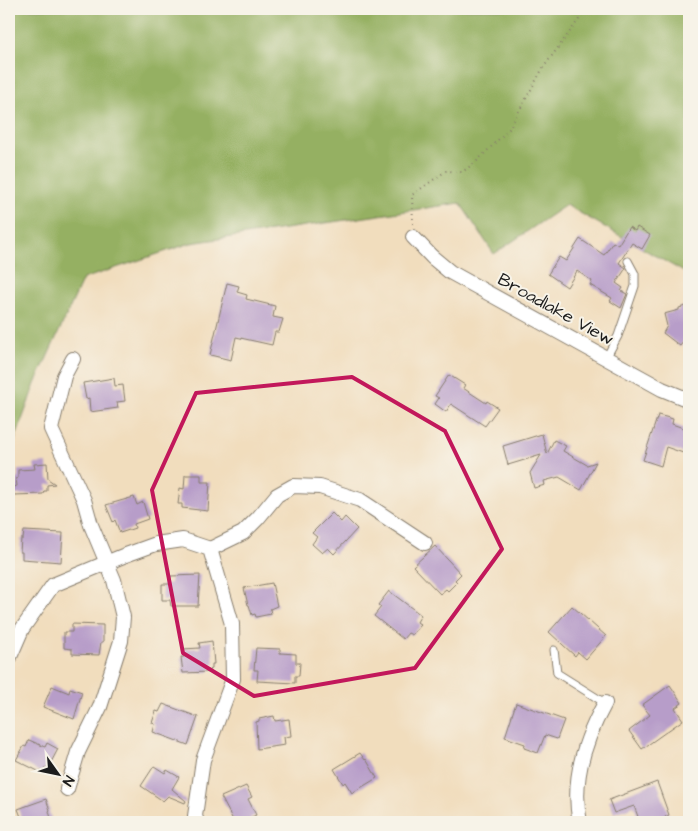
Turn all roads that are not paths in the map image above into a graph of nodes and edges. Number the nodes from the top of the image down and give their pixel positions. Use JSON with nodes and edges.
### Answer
{"nodes":[{"id":1,"x":413,"y":237,"type":"road end"},
{"id":2,"x":628,"y":261,"type":"dead end"},
{"id":3,"x":606,"y":358,"type":"junction"},
{"id":4,"x":72,"y":359,"type":"dead end"},
{"id":5,"x":689,"y":400,"type":"edge"},
{"id":6,"x":426,"y":543,"type":"dead end"},
{"id":7,"x":210,"y":549,"type":"junction"},
{"id":8,"x":106,"y":563,"type":"junction"},
{"id":9,"x":554,"y":650,"type":"dead end"},
{"id":10,"x":9,"y":659,"type":"edge"},
{"id":11,"x":605,"y":703,"type":"joint"},
{"id":12,"x":67,"y":788,"type":"dead end"},
{"id":13,"x":197,"y":822,"type":"edge"},
{"id":14,"x":580,"y":822,"type":"edge"}],
"edges":[{"from":1,"to":3,"type":"street","name":"Broadlake View"},
{"from":2,"to":3,"type":"lane"},
{"from":3,"to":5,"type":"street","name":"Broadlake View"},
{"from":4,"to":8,"type":"street"},
{"from":6,"to":7,"type":"street"},
{"from":7,"to":8,"type":"street"},
{"from":7,"to":13,"type":"street"},
{"from":8,"to":10,"type":"street"},
{"from":8,"to":12,"type":"street"},
{"from":9,"to":11,"type":"lane"},
{"from":11,"to":14,"type":"street"}]}
